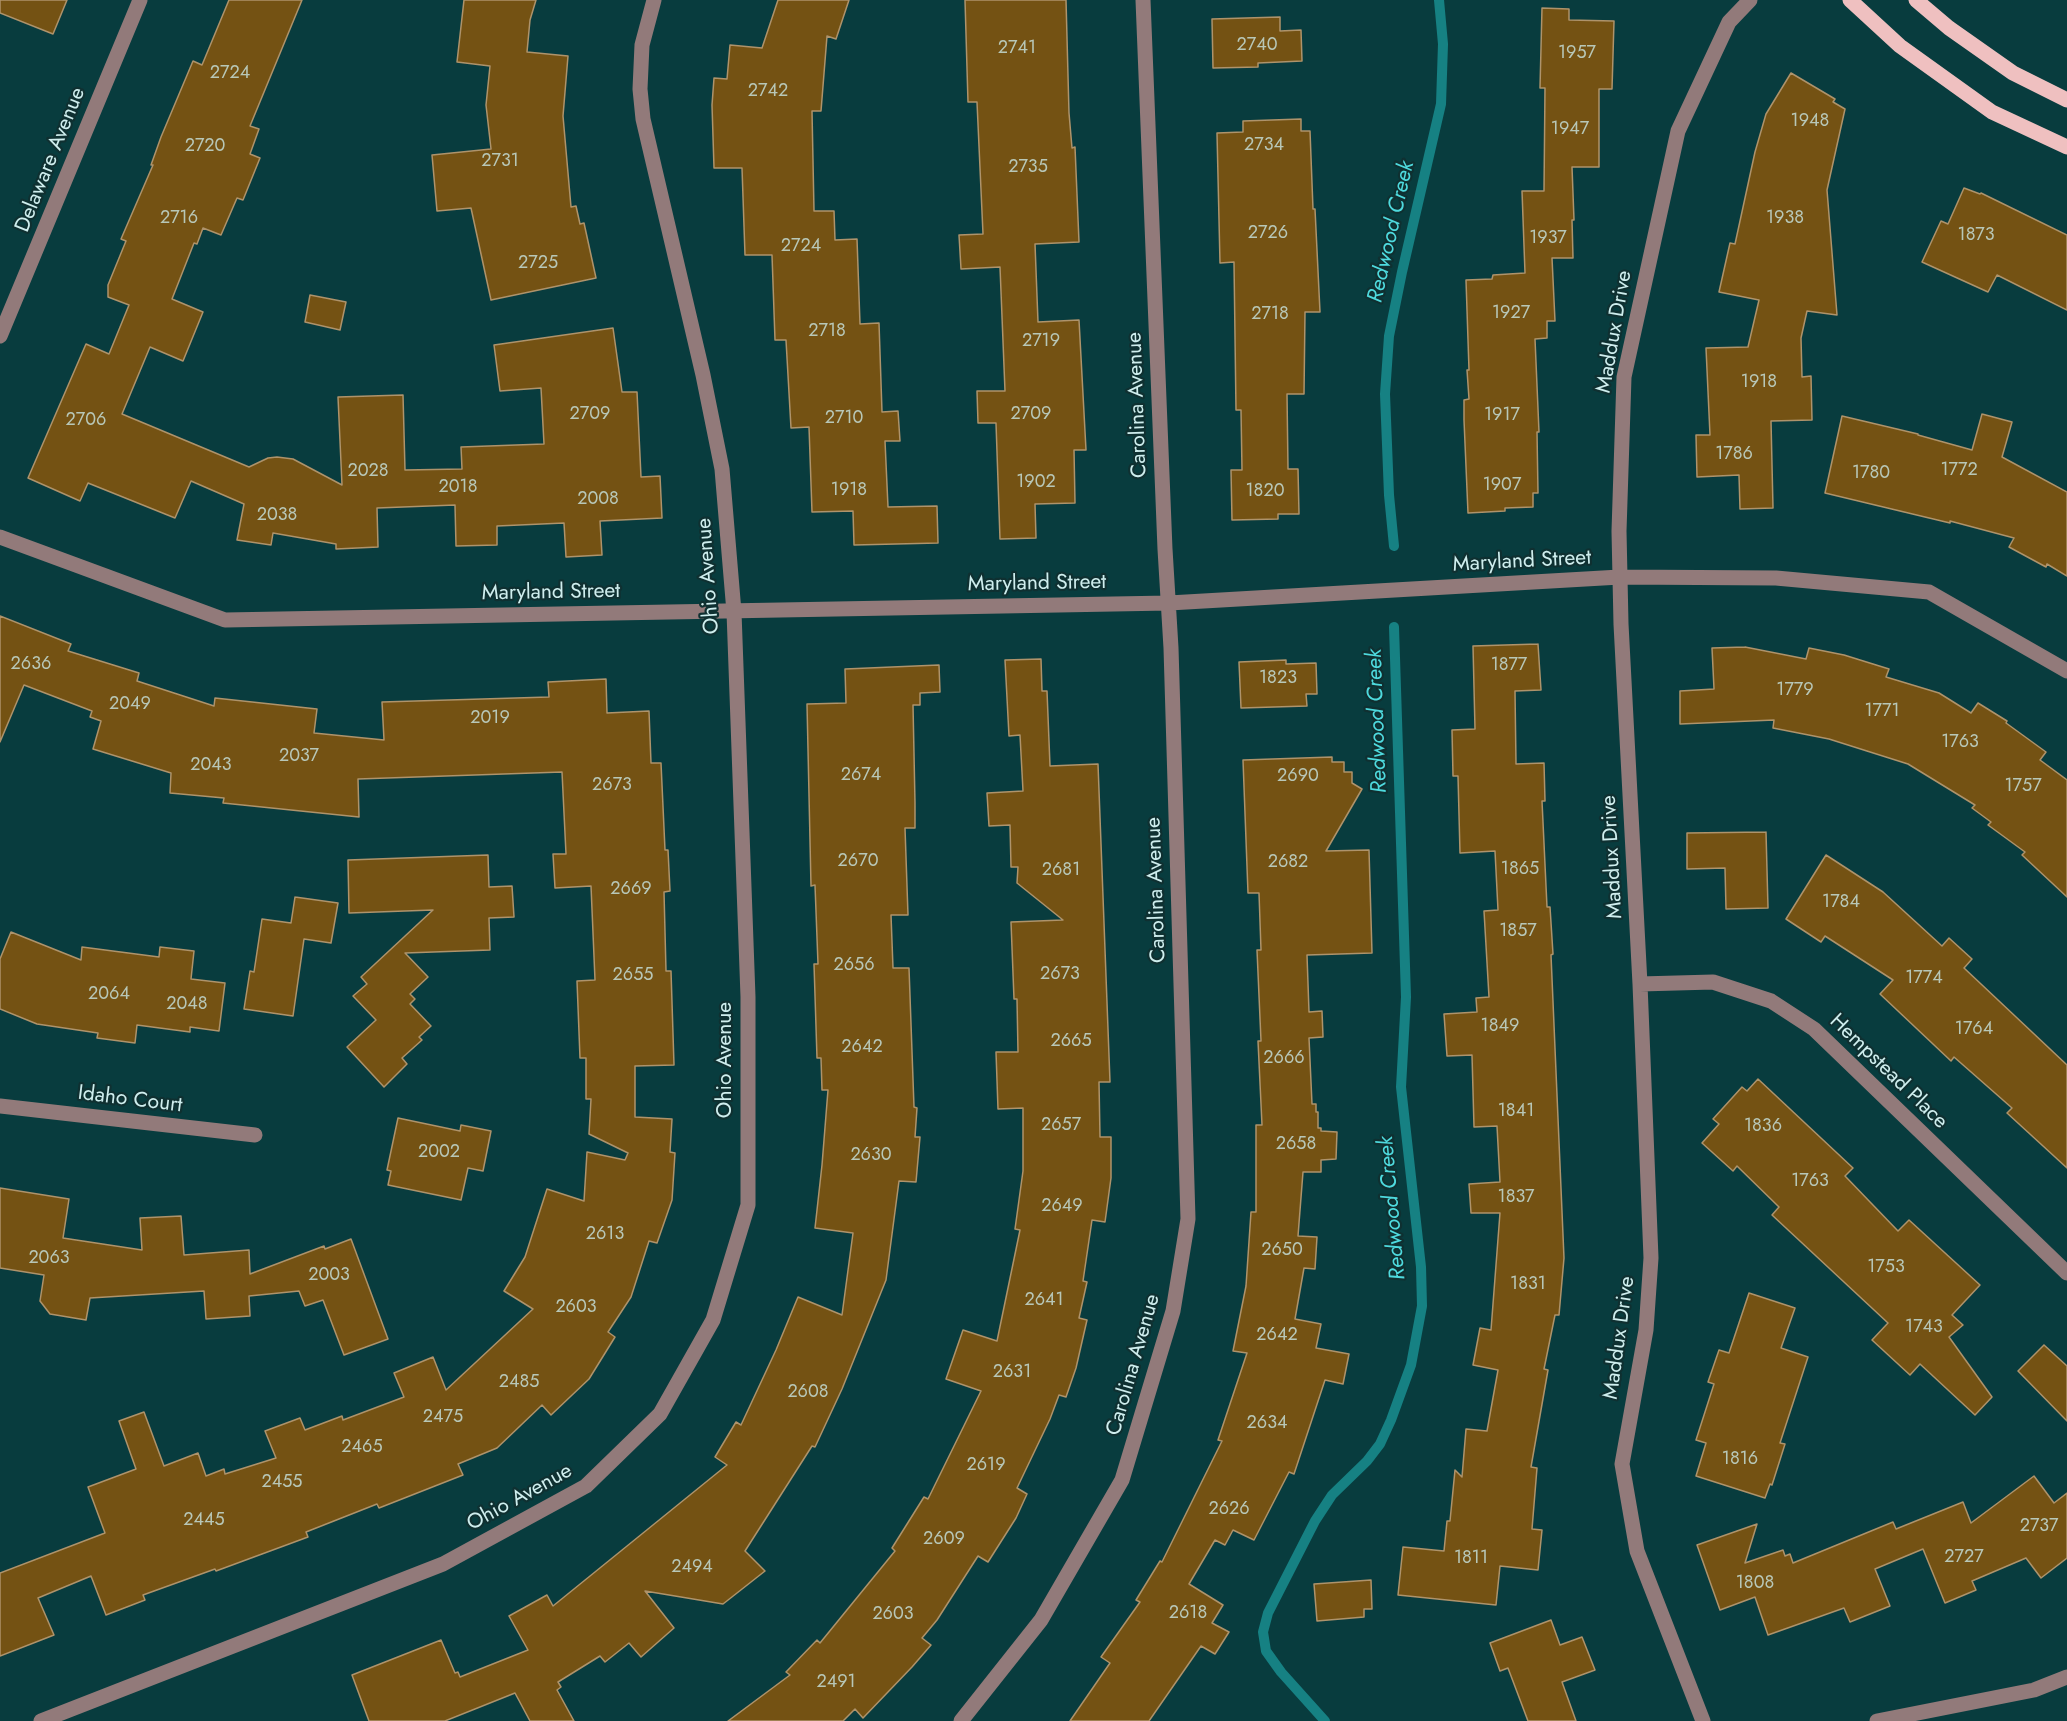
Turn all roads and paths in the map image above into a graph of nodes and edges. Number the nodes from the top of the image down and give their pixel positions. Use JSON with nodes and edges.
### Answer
{"nodes":[{"id":1,"x":140,"y":0,"type":"edge"},
{"id":2,"x":654,"y":0,"type":"edge"},
{"id":3,"x":1143,"y":0,"type":"edge"},
{"id":4,"x":1750,"y":0,"type":"edge"},
{"id":5,"x":1850,"y":0,"type":"edge"},
{"id":6,"x":1916,"y":0,"type":"edge"},
{"id":7,"x":2067,"y":100,"type":"edge"},
{"id":8,"x":2067,"y":147,"type":"edge"},
{"id":9,"x":0,"y":336,"type":"edge"},
{"id":10,"x":0,"y":537,"type":"edge"},
{"id":11,"x":1620,"y":577,"type":"junction"},
{"id":12,"x":1169,"y":603,"type":"junction"},
{"id":13,"x":734,"y":612,"type":"junction"},
{"id":14,"x":2067,"y":671,"type":"edge"},
{"id":15,"x":1640,"y":984,"type":"junction"},
{"id":16,"x":0,"y":1106,"type":"edge"},
{"id":17,"x":255,"y":1135,"type":"dead end"},
{"id":18,"x":2067,"y":1273,"type":"edge"},
{"id":19,"x":2067,"y":1677,"type":"edge"},
{"id":20,"x":41,"y":1721,"type":"edge"},
{"id":21,"x":961,"y":1721,"type":"edge"},
{"id":22,"x":1703,"y":1721,"type":"edge"},
{"id":23,"x":1877,"y":1721,"type":"edge"}],
"edges":[{"from":1,"to":9,"type":"street","name":"Delaware Avenue"},
{"from":2,"to":13,"type":"street","name":"Ohio Avenue"},
{"from":3,"to":12,"type":"street","name":"Carolina Avenue"},
{"from":4,"to":11,"type":"street","name":"Maddux Drive"},
{"from":5,"to":8,"type":"main road"},
{"from":6,"to":7,"type":"main road"},
{"from":10,"to":13,"type":"street","name":"Maryland Street"},
{"from":11,"to":12,"type":"street","name":"Maryland Street"},
{"from":11,"to":14,"type":"street","name":"Maryland Street"},
{"from":11,"to":15,"type":"street","name":"Maddux Drive"},
{"from":12,"to":13,"type":"street","name":"Maryland Street"},
{"from":12,"to":21,"type":"street","name":"Carolina Avenue"},
{"from":13,"to":20,"type":"street","name":"Ohio Avenue"},
{"from":15,"to":18,"type":"street","name":"Hempstead Place"},
{"from":15,"to":22,"type":"street","name":"Maddux Drive"},
{"from":16,"to":17,"type":"street","name":"Idaho Court"},
{"from":19,"to":23,"type":"street"}]}
